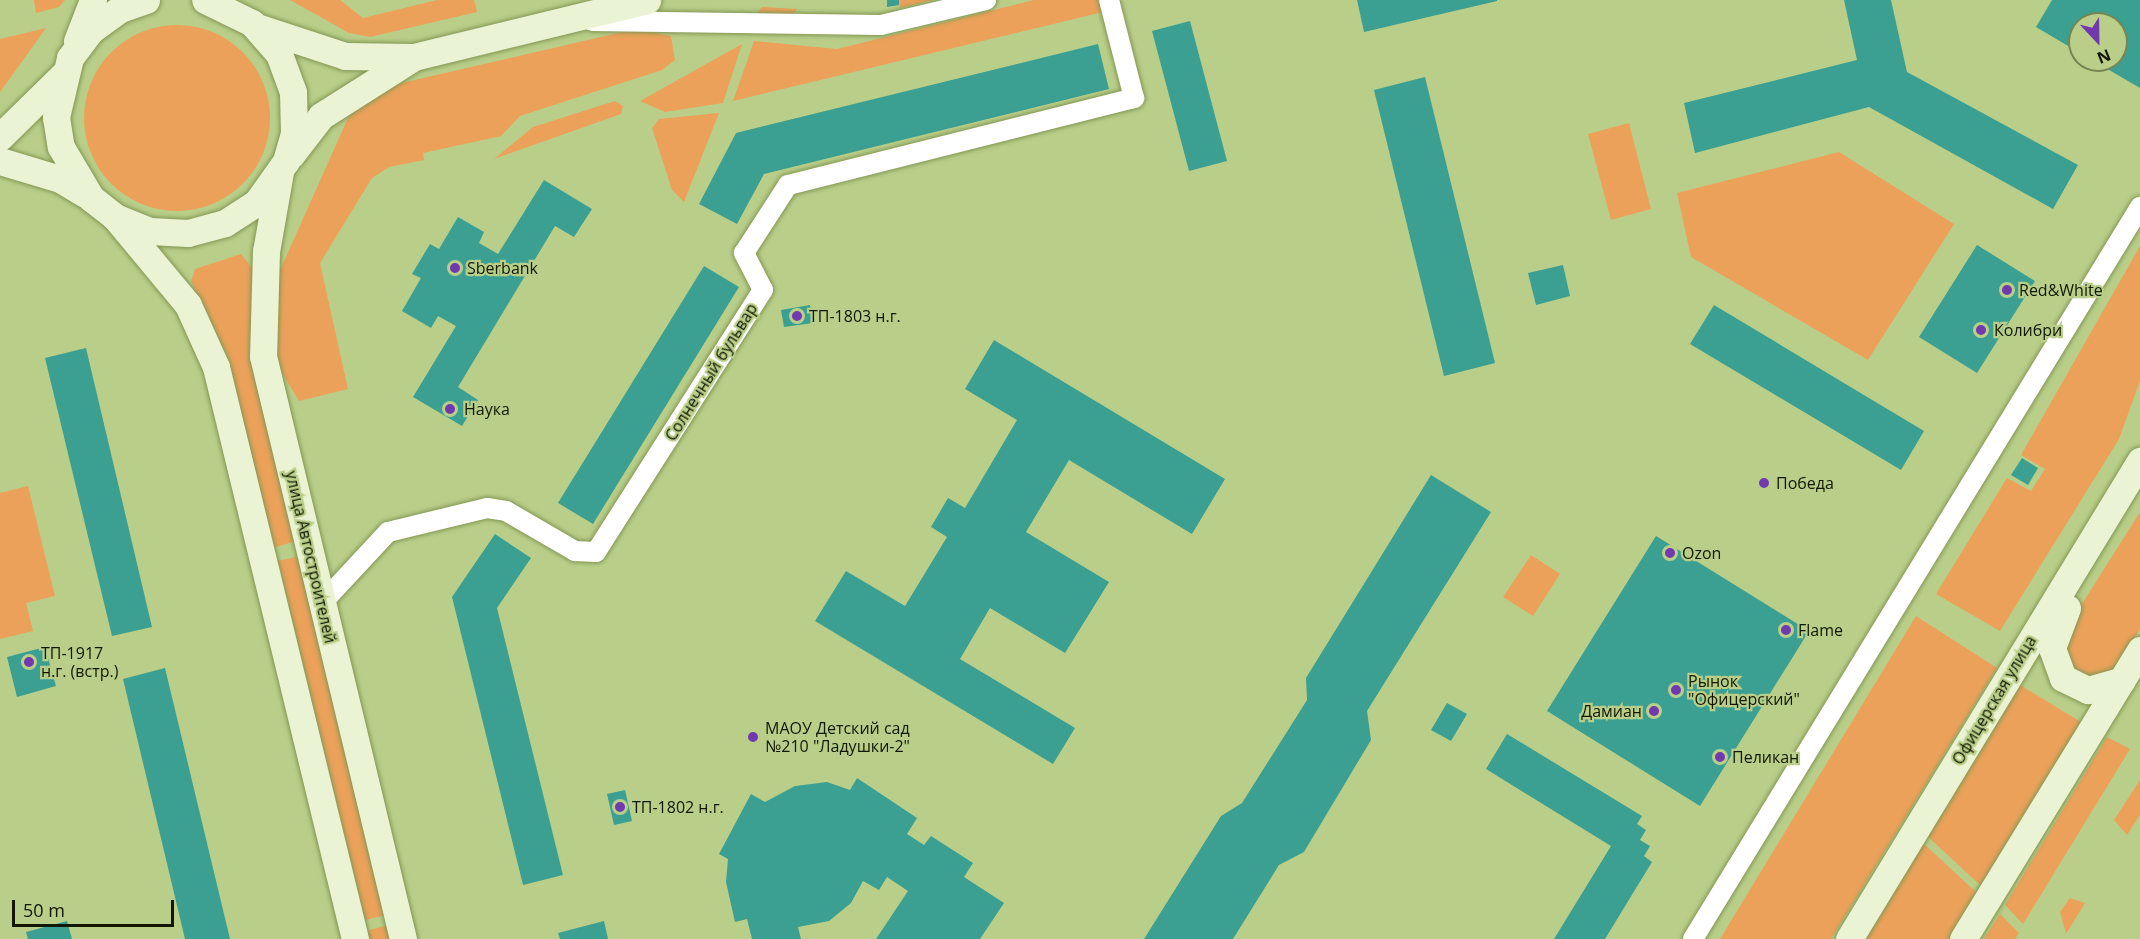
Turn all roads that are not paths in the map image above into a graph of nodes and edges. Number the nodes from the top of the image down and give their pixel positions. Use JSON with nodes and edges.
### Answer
{"nodes":[{"id":1,"x":93,"y":0,"type":"edge"},
{"id":2,"x":146,"y":0,"type":"edge"},
{"id":3,"x":206,"y":0,"type":"edge"},
{"id":4,"x":232,"y":0,"type":"edge"},
{"id":5,"x":592,"y":0,"type":"edge"},
{"id":6,"x":647,"y":0,"type":"edge"},
{"id":7,"x":986,"y":0,"type":"edge"},
{"id":8,"x":1109,"y":0,"type":"edge"},
{"id":9,"x":562,"y":21,"type":"junction"},
{"id":10,"x":256,"y":26,"type":"junction"},
{"id":11,"x":414,"y":57,"type":"junction"},
{"id":12,"x":68,"y":66,"type":"junction"},
{"id":13,"x":0,"y":138,"type":"edge"},
{"id":14,"x":0,"y":160,"type":"edge"},
{"id":15,"x":283,"y":166,"type":"junction"},
{"id":16,"x":91,"y":198,"type":"junction"},
{"id":17,"x":2140,"y":207,"type":"edge"},
{"id":18,"x":115,"y":217,"type":"junction"},
{"id":19,"x":2140,"y":461,"type":"edge"},
{"id":20,"x":2140,"y":470,"type":"edge"},
{"id":21,"x":322,"y":603,"type":"junction"},
{"id":22,"x":2140,"y":650,"type":"edge"},
{"id":23,"x":2122,"y":680,"type":"junction"},
{"id":24,"x":355,"y":939,"type":"edge"},
{"id":25,"x":403,"y":939,"type":"edge"},
{"id":26,"x":1693,"y":939,"type":"edge"},
{"id":27,"x":1849,"y":939,"type":"edge"},
{"id":28,"x":1963,"y":939,"type":"edge"}],
"edges":[{"from":1,"to":12,"type":"main road"},
{"from":2,"to":12,"type":"main road"},
{"from":3,"to":10,"type":"main road"},
{"from":4,"to":10,"type":"main road"},
{"from":5,"to":9,"type":"street"},
{"from":6,"to":9,"type":"main road"},
{"from":7,"to":9,"type":"street"},
{"from":8,"to":21,"type":"street","name":"Солнечный бульвар"},
{"from":9,"to":11,"type":"main road"},
{"from":10,"to":11,"type":"main road"},
{"from":10,"to":15,"type":"main road","name":"улица Автостроителей"},
{"from":11,"to":15,"type":"main road"},
{"from":12,"to":13,"type":"main road"},
{"from":12,"to":16,"type":"main road"},
{"from":14,"to":16,"type":"main road"},
{"from":15,"to":18,"type":"main road"},
{"from":15,"to":21,"type":"main road","name":"улица Автостроителей"},
{"from":16,"to":18,"type":"main road"},
{"from":17,"to":26,"type":"street"},
{"from":18,"to":24,"type":"main road"},
{"from":19,"to":27,"type":"main road","name":"Офицерская улица"},
{"from":20,"to":23,"type":"main road","name":"Офицерская улица"},
{"from":21,"to":25,"type":"main road","name":"улица Автостроителей"},
{"from":22,"to":23,"type":"main road"},
{"from":23,"to":28,"type":"main road"}]}
